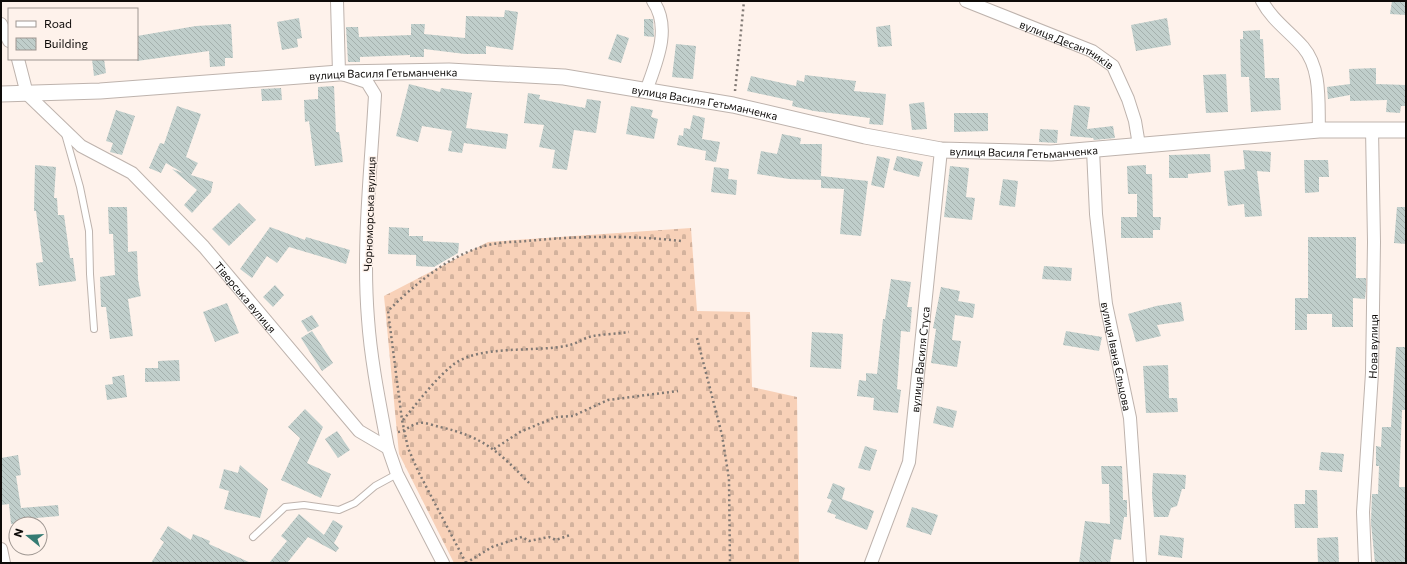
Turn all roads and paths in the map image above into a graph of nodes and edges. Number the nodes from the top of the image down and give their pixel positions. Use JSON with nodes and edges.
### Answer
{"nodes":[{"id":1,"x":337,"y":1,"type":"edge"},
{"id":2,"x":653,"y":1,"type":"edge"},
{"id":3,"x":744,"y":1,"type":"edge"},
{"id":4,"x":966,"y":1,"type":"edge"},
{"id":5,"x":1262,"y":1,"type":"edge"},
{"id":6,"x":1,"y":24,"type":"edge"},
{"id":7,"x":8,"y":39,"type":"edge"},
{"id":8,"x":18,"y":60,"type":"edge"},
{"id":9,"x":339,"y":73,"type":"junction"},
{"id":10,"x":646,"y":90,"type":"junction"},
{"id":11,"x":1,"y":94,"type":"edge"},
{"id":12,"x":27,"y":94,"type":"junction"},
{"id":13,"x":733,"y":105,"type":"junction"},
{"id":14,"x":63,"y":129,"type":"junction"},
{"id":15,"x":1372,"y":129,"type":"junction"},
{"id":16,"x":1319,"y":130,"type":"junction"},
{"id":17,"x":1406,"y":130,"type":"edge"},
{"id":18,"x":1139,"y":145,"type":"junction"},
{"id":19,"x":941,"y":150,"type":"junction"},
{"id":20,"x":1093,"y":150,"type":"junction"},
{"id":21,"x":681,"y":241,"type":"dead end"},
{"id":22,"x":94,"y":329,"type":"dead end"},
{"id":23,"x":629,"y":332,"type":"dead end"},
{"id":24,"x":697,"y":338,"type":"dead end"},
{"id":25,"x":678,"y":391,"type":"dead end"},
{"id":26,"x":402,"y":420,"type":"junction"},
{"id":27,"x":404,"y":431,"type":"junction"},
{"id":28,"x":385,"y":434,"type":"junction"},
{"id":29,"x":388,"y":448,"type":"junction"},
{"id":30,"x":494,"y":449,"type":"junction"},
{"id":31,"x":397,"y":474,"type":"junction"},
{"id":32,"x":529,"y":483,"type":"dead end"},
{"id":33,"x":570,"y":535,"type":"dead end"},
{"id":34,"x":253,"y":537,"type":"dead end"},
{"id":35,"x":1,"y":549,"type":"edge"},
{"id":36,"x":4,"y":563,"type":"edge"},
{"id":37,"x":443,"y":563,"type":"edge"},
{"id":38,"x":466,"y":563,"type":"edge"},
{"id":39,"x":730,"y":563,"type":"edge"},
{"id":40,"x":871,"y":563,"type":"edge"},
{"id":41,"x":1140,"y":563,"type":"edge"},
{"id":42,"x":1365,"y":563,"type":"edge"}],
"edges":[{"from":1,"to":9,"type":"street"},
{"from":2,"to":10,"type":"street"},
{"from":3,"to":13,"type":"path"},
{"from":4,"to":18,"type":"street","name":"вулиця Десантників"},
{"from":5,"to":16,"type":"street"},
{"from":6,"to":7,"type":"street"},
{"from":8,"to":12,"type":"street"},
{"from":9,"to":10,"type":"street","name":"вулиця Василя Гетьманченка"},
{"from":9,"to":12,"type":"street","name":"вулиця Василя Гетьманченка"},
{"from":9,"to":28,"type":"street","name":"Чорноморська вулиця"},
{"from":10,"to":13,"type":"street","name":"вулиця Василя Гетьманченка"},
{"from":11,"to":12,"type":"street","name":"вулиця Василя Гетьманченка"},
{"from":12,"to":14,"type":"street","name":"Тіверська вулиця"},
{"from":13,"to":19,"type":"street","name":"вулиця Василя Гетьманченка"},
{"from":14,"to":22,"type":"lane"},
{"from":14,"to":29,"type":"street","name":"Тіверська вулиця"},
{"from":15,"to":16,"type":"street","name":"вулиця Василя Гетьманченка"},
{"from":15,"to":17,"type":"street","name":"вулиця Василя Гетьманченка"},
{"from":15,"to":42,"type":"street","name":"Нова вулиця"},
{"from":16,"to":18,"type":"street","name":"вулиця Василя Гетьманченка"},
{"from":18,"to":20,"type":"street","name":"вулиця Василя Гетьманченка"},
{"from":19,"to":20,"type":"street","name":"вулиця Василя Гетьманченка"},
{"from":19,"to":40,"type":"street","name":"вулиця Василя Стуса"},
{"from":20,"to":41,"type":"street","name":"вулиця Івана Єльцова"},
{"from":21,"to":26,"type":"path"},
{"from":23,"to":26,"type":"path"},
{"from":24,"to":39,"type":"path"},
{"from":25,"to":30,"type":"path"},
{"from":26,"to":27,"type":"path"},
{"from":27,"to":28,"type":"path"},
{"from":27,"to":30,"type":"path"},
{"from":27,"to":38,"type":"path"},
{"from":28,"to":29,"type":"street","name":"Чорноморська вулиця"},
{"from":29,"to":31,"type":"street"},
{"from":30,"to":32,"type":"path"},
{"from":31,"to":34,"type":"lane"},
{"from":31,"to":37,"type":"street"},
{"from":33,"to":38,"type":"path"},
{"from":35,"to":36,"type":"street"}]}
